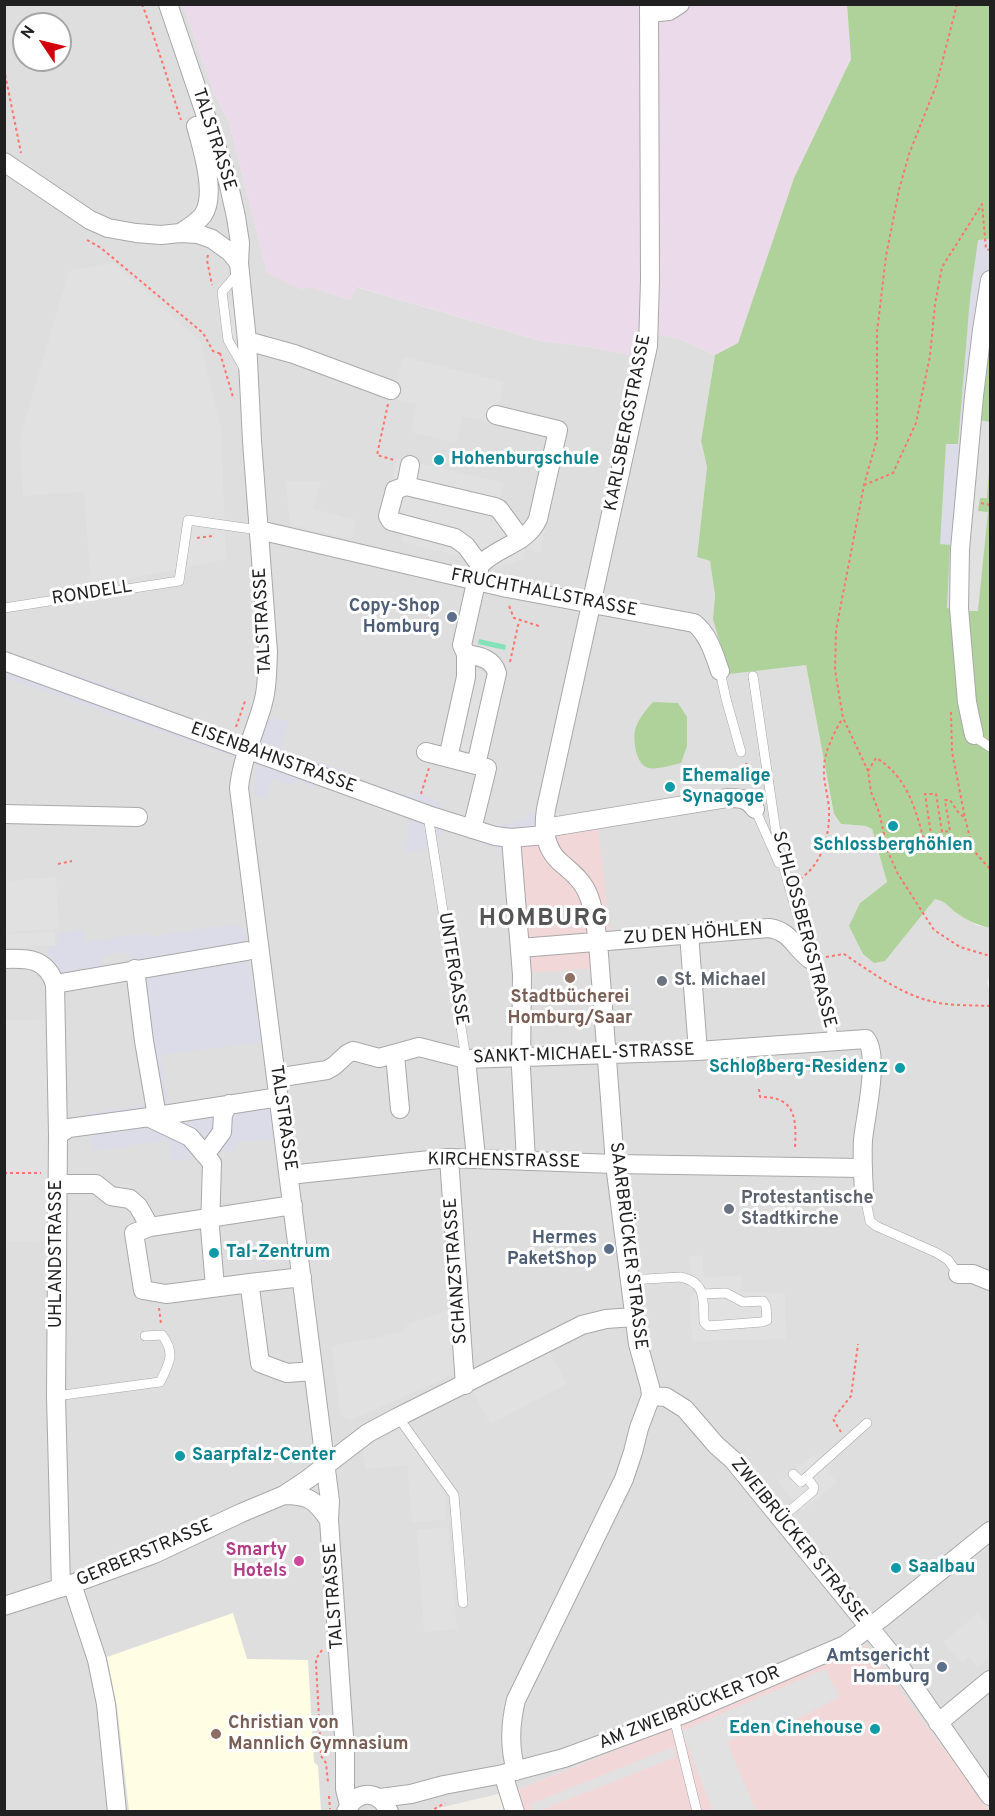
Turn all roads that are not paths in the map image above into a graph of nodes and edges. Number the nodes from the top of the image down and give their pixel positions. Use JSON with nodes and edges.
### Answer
{"nodes":[{"id":1,"x":156,"y":4,"type":"edge"},
{"id":2,"x":168,"y":4,"type":"edge"},
{"id":3,"x":680,"y":4,"type":"edge"},
{"id":4,"x":649,"y":9,"type":"edge"},
{"id":5,"x":13,"y":157,"type":"edge"},
{"id":6,"x":180,"y":233,"type":"junction"},
{"id":7,"x":240,"y":267,"type":"junction"},
{"id":8,"x":990,"y":280,"type":"edge"},
{"id":9,"x":989,"y":299,"type":"edge"},
{"id":10,"x":247,"y":341,"type":"junction"},
{"id":11,"x":248,"y":376,"type":"junction"},
{"id":12,"x":391,"y":390,"type":"road end"},
{"id":13,"x":496,"y":415,"type":"dead end"},
{"id":14,"x":402,"y":462,"type":"road end"},
{"id":15,"x":406,"y":486,"type":"junction"},
{"id":16,"x":259,"y":530,"type":"junction"},
{"id":17,"x":521,"y":539,"type":"junction"},
{"id":18,"x":478,"y":573,"type":"junction"},
{"id":19,"x":591,"y":604,"type":"junction"},
{"id":20,"x":4,"y":608,"type":"edge"},
{"id":21,"x":466,"y":654,"type":"junction"},
{"id":22,"x":4,"y":662,"type":"edge"},
{"id":23,"x":720,"y":670,"type":"joint"},
{"id":24,"x":753,"y":676,"type":"dead end"},
{"id":25,"x":974,"y":735,"type":"joint"},
{"id":26,"x":990,"y":747,"type":"edge"},
{"id":27,"x":247,"y":749,"type":"junction"},
{"id":28,"x":741,"y":752,"type":"dead end"},
{"id":29,"x":487,"y":768,"type":"dead end"},
{"id":30,"x":755,"y":809,"type":"joint"},
{"id":31,"x":422,"y":813,"type":"junction"},
{"id":32,"x":4,"y":814,"type":"edge"},
{"id":33,"x":138,"y":817,"type":"dead end"},
{"id":34,"x":472,"y":829,"type":"junction"},
{"id":35,"x":545,"y":832,"type":"junction"},
{"id":36,"x":511,"y":838,"type":"junction"},
{"id":37,"x":787,"y":875,"type":"junction"},
{"id":38,"x":689,"y":934,"type":"junction"},
{"id":39,"x":598,"y":942,"type":"junction"},
{"id":40,"x":520,"y":948,"type":"junction"},
{"id":41,"x":247,"y":951,"type":"dead end"},
{"id":42,"x":4,"y":959,"type":"edge"},
{"id":43,"x":811,"y":960,"type":"junction"},
{"id":44,"x":135,"y":969,"type":"junction"},
{"id":45,"x":55,"y":984,"type":"junction"},
{"id":46,"x":834,"y":1041,"type":"junction"},
{"id":47,"x":698,"y":1051,"type":"junction"},
{"id":48,"x":606,"y":1053,"type":"junction"},
{"id":49,"x":395,"y":1055,"type":"junction"},
{"id":50,"x":522,"y":1058,"type":"junction"},
{"id":51,"x":466,"y":1059,"type":"junction"},
{"id":52,"x":276,"y":1078,"type":"junction"},
{"id":53,"x":279,"y":1096,"type":"junction"},
{"id":54,"x":229,"y":1104,"type":"junction"},
{"id":55,"x":400,"y":1109,"type":"dead end"},
{"id":56,"x":153,"y":1117,"type":"junction"},
{"id":57,"x":58,"y":1135,"type":"junction"},
{"id":58,"x":205,"y":1155,"type":"junction"},
{"id":59,"x":449,"y":1158,"type":"junction"},
{"id":60,"x":476,"y":1158,"type":"junction"},
{"id":61,"x":526,"y":1161,"type":"junction"},
{"id":62,"x":615,"y":1164,"type":"junction"},
{"id":63,"x":862,"y":1168,"type":"junction"},
{"id":64,"x":289,"y":1175,"type":"junction"},
{"id":65,"x":58,"y":1179,"type":"junction"},
{"id":66,"x":864,"y":1192,"type":"joint"},
{"id":67,"x":293,"y":1205,"type":"junction"},
{"id":68,"x":210,"y":1218,"type":"junction"},
{"id":69,"x":150,"y":1227,"type":"junction"},
{"id":70,"x":958,"y":1274,"type":"joint"},
{"id":71,"x":302,"y":1277,"type":"junction"},
{"id":72,"x":630,"y":1280,"type":"junction"},
{"id":73,"x":990,"y":1281,"type":"edge"},
{"id":74,"x":250,"y":1283,"type":"junction"},
{"id":75,"x":215,"y":1287,"type":"junction"},
{"id":76,"x":703,"y":1294,"type":"junction"},
{"id":77,"x":634,"y":1317,"type":"junction"},
{"id":78,"x":145,"y":1336,"type":"dead end"},
{"id":79,"x":313,"y":1371,"type":"junction"},
{"id":80,"x":465,"y":1385,"type":"junction"},
{"id":81,"x":56,"y":1396,"type":"junction"},
{"id":82,"x":651,"y":1396,"type":"junction"},
{"id":83,"x":398,"y":1417,"type":"junction"},
{"id":84,"x":867,"y":1423,"type":"dead end"},
{"id":85,"x":320,"y":1429,"type":"junction"},
{"id":86,"x":368,"y":1433,"type":"junction"},
{"id":87,"x":325,"y":1466,"type":"junction"},
{"id":88,"x":793,"y":1474,"type":"dead end"},
{"id":89,"x":807,"y":1478,"type":"junction"},
{"id":90,"x":284,"y":1495,"type":"junction"},
{"id":91,"x":780,"y":1519,"type":"junction"},
{"id":92,"x":329,"y":1520,"type":"junction"},
{"id":93,"x":990,"y":1531,"type":"edge"},
{"id":94,"x":67,"y":1586,"type":"junction"},
{"id":95,"x":463,"y":1603,"type":"dead end"},
{"id":96,"x":4,"y":1606,"type":"edge"},
{"id":97,"x":869,"y":1627,"type":"junction"},
{"id":98,"x":990,"y":1680,"type":"edge"},
{"id":99,"x":674,"y":1718,"type":"junction"},
{"id":100,"x":938,"y":1723,"type":"junction"},
{"id":101,"x":345,"y":1751,"type":"junction"},
{"id":102,"x":510,"y":1772,"type":"junction"},
{"id":103,"x":411,"y":1794,"type":"junction"},
{"id":104,"x":990,"y":1796,"type":"edge"},
{"id":105,"x":380,"y":1801,"type":"edge"},
{"id":106,"x":341,"y":1807,"type":"edge"},
{"id":107,"x":117,"y":1812,"type":"edge"},
{"id":108,"x":395,"y":1812,"type":"edge"},
{"id":109,"x":515,"y":1812,"type":"edge"},
{"id":110,"x":697,"y":1812,"type":"edge"}],
"edges":[{"from":1,"to":6,"type":"street","name":"TALSTRASSE"},
{"from":2,"to":7,"type":"street","name":"TALSTRASSE"},
{"from":3,"to":4,"type":"street"},
{"from":4,"to":19,"type":"street","name":"KARLSBERGSTRASSE"},
{"from":5,"to":6,"type":"street"},
{"from":6,"to":7,"type":"street"},
{"from":7,"to":10,"type":"street","name":"TALSTRASSE"},
{"from":7,"to":11,"type":"lane"},
{"from":8,"to":9,"type":"street"},
{"from":9,"to":25,"type":"street"},
{"from":10,"to":11,"type":"street","name":"TALSTRASSE"},
{"from":10,"to":12,"type":"street"},
{"from":11,"to":16,"type":"street","name":"TALSTRASSE"},
{"from":13,"to":17,"type":"street"},
{"from":14,"to":15,"type":"street"},
{"from":15,"to":17,"type":"street"},
{"from":15,"to":18,"type":"street"},
{"from":16,"to":18,"type":"street","name":"FRUCHTHALLSTRASSE"},
{"from":16,"to":20,"type":"lane","name":"RONDELL"},
{"from":16,"to":27,"type":"street","name":"TALSTRASSE"},
{"from":17,"to":18,"type":"street"},
{"from":18,"to":19,"type":"street","name":"FRUCHTHALLSTRASSE"},
{"from":18,"to":21,"type":"street"},
{"from":19,"to":23,"type":"street","name":"FRUCHTHALLSTRASSE"},
{"from":19,"to":35,"type":"street","name":"KARLSBERGSTRASSE"},
{"from":21,"to":21,"type":"street"},
{"from":22,"to":27,"type":"street","name":"EISENBAHNSTRASSE"},
{"from":23,"to":28,"type":"lane","name":"FRUCHTHALLSTRASSE"},
{"from":24,"to":37,"type":"lane","name":"SCHLOSSBERGSTRASSE"},
{"from":25,"to":26,"type":"lane"},
{"from":27,"to":31,"type":"street","name":"EISENBAHNSTRASSE"},
{"from":27,"to":52,"type":"street","name":"TALSTRASSE"},
{"from":29,"to":34,"type":"street"},
{"from":30,"to":35,"type":"street","name":"EISENBAHNSTRASSE"},
{"from":30,"to":37,"type":"lane"},
{"from":31,"to":34,"type":"street","name":"EISENBAHNSTRASSE"},
{"from":31,"to":51,"type":"lane","name":"UNTERGASSE"},
{"from":32,"to":33,"type":"street"},
{"from":34,"to":36,"type":"street","name":"EISENBAHNSTRASSE"},
{"from":35,"to":36,"type":"street","name":"EISENBAHNSTRASSE"},
{"from":35,"to":39,"type":"street","name":"SAARBRÜCKER STRASSE"},
{"from":36,"to":40,"type":"street"},
{"from":37,"to":43,"type":"lane","name":"SCHLOSSBERGSTRASSE"},
{"from":38,"to":39,"type":"street","name":"ZU DEN HÖHLEN"},
{"from":38,"to":43,"type":"street","name":"ZU DEN HÖHLEN"},
{"from":38,"to":47,"type":"street"},
{"from":39,"to":40,"type":"street","name":"ZU DEN HÖHLEN"},
{"from":39,"to":48,"type":"street","name":"SAARBRÜCKER STRASSE"},
{"from":40,"to":50,"type":"street"},
{"from":41,"to":44,"type":"street"},
{"from":42,"to":45,"type":"street"},
{"from":43,"to":46,"type":"lane","name":"SCHLOSSBERGSTRASSE"},
{"from":44,"to":45,"type":"street"},
{"from":44,"to":56,"type":"street"},
{"from":45,"to":57,"type":"street","name":"UHLANDSTRASSE"},
{"from":46,"to":47,"type":"street","name":"SANKT-MICHAEL-STRASSE"},
{"from":46,"to":63,"type":"street","name":"SANKT-MICHAEL-STRASSE"},
{"from":47,"to":48,"type":"street","name":"SANKT-MICHAEL-STRASSE"},
{"from":48,"to":50,"type":"street","name":"SANKT-MICHAEL-STRASSE"},
{"from":48,"to":62,"type":"street","name":"SAARBRÜCKER STRASSE"},
{"from":49,"to":51,"type":"street","name":"SANKT-MICHAEL-STRASSE"},
{"from":49,"to":52,"type":"street","name":"SANKT-MICHAEL-STRASSE"},
{"from":49,"to":55,"type":"street"},
{"from":50,"to":51,"type":"street","name":"SANKT-MICHAEL-STRASSE"},
{"from":50,"to":61,"type":"street"},
{"from":51,"to":60,"type":"street","name":"UNTERGASSE"},
{"from":52,"to":53,"type":"street","name":"TALSTRASSE"},
{"from":53,"to":54,"type":"street"},
{"from":53,"to":64,"type":"street","name":"TALSTRASSE"},
{"from":54,"to":56,"type":"street"},
{"from":54,"to":58,"type":"street"},
{"from":56,"to":57,"type":"street"},
{"from":56,"to":58,"type":"street"},
{"from":57,"to":65,"type":"street","name":"UHLANDSTRASSE"},
{"from":58,"to":68,"type":"street"},
{"from":59,"to":60,"type":"street","name":"KIRCHENSTRASSE"},
{"from":59,"to":64,"type":"street","name":"KIRCHENSTRASSE"},
{"from":59,"to":80,"type":"street","name":"SCHANZSTRASSE"},
{"from":60,"to":61,"type":"street","name":"KIRCHENSTRASSE"},
{"from":61,"to":62,"type":"street","name":"KIRCHENSTRASSE"},
{"from":62,"to":63,"type":"street","name":"KIRCHENSTRASSE"},
{"from":62,"to":72,"type":"street","name":"SAARBRÜCKER STRASSE"},
{"from":63,"to":66,"type":"street"},
{"from":64,"to":67,"type":"street","name":"TALSTRASSE"},
{"from":65,"to":69,"type":"street"},
{"from":65,"to":81,"type":"street","name":"UHLANDSTRASSE"},
{"from":66,"to":70,"type":"lane"},
{"from":67,"to":68,"type":"street"},
{"from":67,"to":71,"type":"street","name":"TALSTRASSE"},
{"from":68,"to":69,"type":"street"},
{"from":68,"to":75,"type":"street"},
{"from":69,"to":75,"type":"street"},
{"from":70,"to":73,"type":"street"},
{"from":71,"to":74,"type":"street"},
{"from":71,"to":79,"type":"street","name":"TALSTRASSE"},
{"from":72,"to":76,"type":"lane"},
{"from":72,"to":77,"type":"street","name":"SAARBRÜCKER STRASSE"},
{"from":74,"to":75,"type":"street"},
{"from":74,"to":79,"type":"street"},
{"from":76,"to":76,"type":"lane"},
{"from":77,"to":80,"type":"street","name":"GERBERSTRASSE"},
{"from":77,"to":82,"type":"street","name":"SAARBRÜCKER STRASSE"},
{"from":78,"to":81,"type":"lane"},
{"from":79,"to":85,"type":"street","name":"TALSTRASSE"},
{"from":80,"to":83,"type":"street","name":"GERBERSTRASSE"},
{"from":81,"to":94,"type":"street","name":"UHLANDSTRASSE"},
{"from":82,"to":91,"type":"street","name":"ZWEIBRÜCKER STRASSE"},
{"from":82,"to":102,"type":"street"},
{"from":83,"to":86,"type":"street","name":"GERBERSTRASSE"},
{"from":83,"to":95,"type":"lane"},
{"from":84,"to":89,"type":"lane"},
{"from":85,"to":86,"type":"street","name":"GERBERSTRASSE"},
{"from":85,"to":87,"type":"street","name":"TALSTRASSE"},
{"from":86,"to":87,"type":"street","name":"GERBERSTRASSE"},
{"from":87,"to":90,"type":"street","name":"GERBERSTRASSE"},
{"from":87,"to":92,"type":"street","name":"TALSTRASSE"},
{"from":88,"to":89,"type":"lane"},
{"from":89,"to":91,"type":"lane"},
{"from":90,"to":92,"type":"street"},
{"from":90,"to":94,"type":"street","name":"GERBERSTRASSE"},
{"from":91,"to":97,"type":"street","name":"ZWEIBRÜCKER STRASSE"},
{"from":92,"to":101,"type":"street","name":"TALSTRASSE"},
{"from":93,"to":97,"type":"street","name":"AM ZWEIBRÜCKER TOR"},
{"from":94,"to":96,"type":"street","name":"GERBERSTRASSE"},
{"from":94,"to":107,"type":"street","name":"UHLANDSTRASSE"},
{"from":97,"to":99,"type":"street","name":"AM ZWEIBRÜCKER TOR"},
{"from":97,"to":100,"type":"street","name":"ZWEIBRÜCKER STRASSE"},
{"from":98,"to":100,"type":"street"},
{"from":99,"to":102,"type":"street","name":"AM ZWEIBRÜCKER TOR"},
{"from":99,"to":110,"type":"lane"},
{"from":100,"to":104,"type":"street","name":"ZWEIBRÜCKER STRASSE"},
{"from":101,"to":105,"type":"street","name":"TALSTRASSE"},
{"from":101,"to":106,"type":"street","name":"TALSTRASSE"},
{"from":102,"to":103,"type":"street"},
{"from":102,"to":109,"type":"street"},
{"from":103,"to":105,"type":"street"},
{"from":103,"to":108,"type":"street"},
{"from":105,"to":106,"type":"street"}]}
